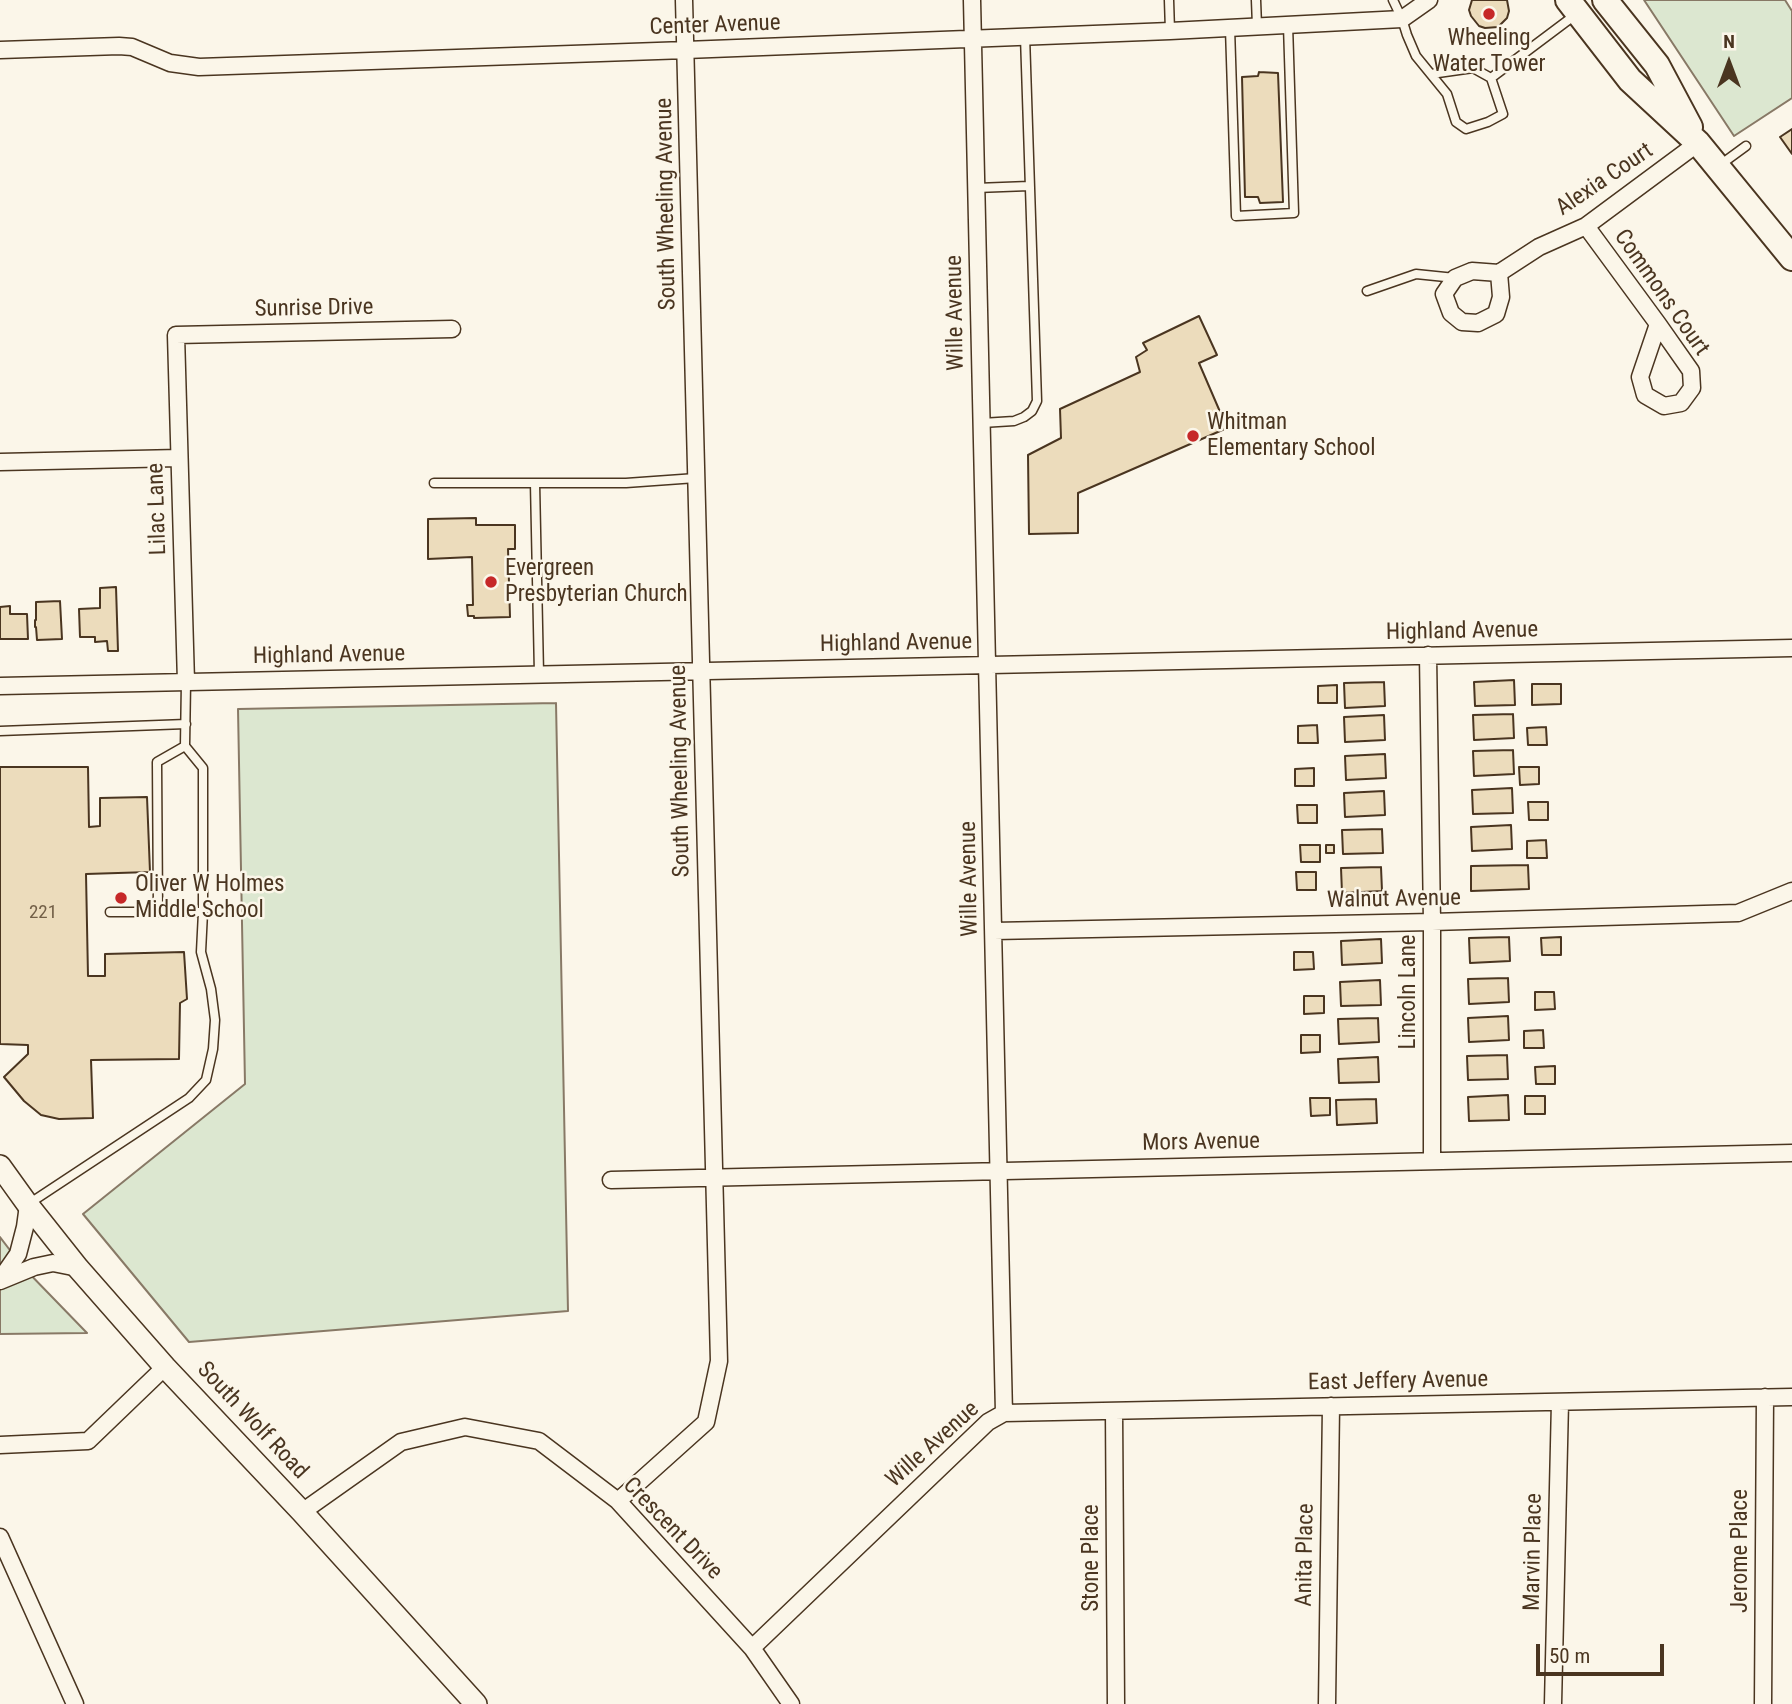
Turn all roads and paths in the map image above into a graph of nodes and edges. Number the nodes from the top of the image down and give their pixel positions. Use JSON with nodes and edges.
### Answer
{"nodes":[{"id":1,"x":684,"y":0,"type":"edge"},
{"id":2,"x":972,"y":0,"type":"edge"},
{"id":3,"x":1169,"y":0,"type":"edge"},
{"id":4,"x":1256,"y":0,"type":"edge"},
{"id":5,"x":1393,"y":0,"type":"edge"},
{"id":6,"x":1429,"y":0,"type":"edge"},
{"id":7,"x":1605,"y":0,"type":"edge"},
{"id":8,"x":1573,"y":6,"type":"edge"},
{"id":9,"x":1402,"y":19,"type":"junction"},
{"id":10,"x":1287,"y":25,"type":"junction"},
{"id":11,"x":1257,"y":26,"type":"junction"},
{"id":12,"x":1230,"y":28,"type":"junction"},
{"id":13,"x":1170,"y":31,"type":"junction"},
{"id":14,"x":1025,"y":36,"type":"junction"},
{"id":15,"x":972,"y":37,"type":"junction"},
{"id":16,"x":0,"y":50,"type":"edge"},
{"id":17,"x":685,"y":50,"type":"junction"},
{"id":18,"x":1431,"y":74,"type":"junction"},
{"id":19,"x":1491,"y":78,"type":"junction"},
{"id":20,"x":1698,"y":143,"type":"junction"},
{"id":21,"x":1746,"y":146,"type":"dead end"},
{"id":22,"x":1718,"y":167,"type":"junction"},
{"id":23,"x":1029,"y":186,"type":"junction"},
{"id":24,"x":976,"y":188,"type":"junction"},
{"id":25,"x":1586,"y":226,"type":"junction"},
{"id":26,"x":1786,"y":246,"type":"edge"},
{"id":27,"x":1499,"y":273,"type":"junction"},
{"id":28,"x":1455,"y":278,"type":"junction"},
{"id":29,"x":1367,"y":291,"type":"dead end"},
{"id":30,"x":1658,"y":324,"type":"junction"},
{"id":31,"x":452,"y":329,"type":"dead end"},
{"id":32,"x":176,"y":335,"type":"joint"},
{"id":33,"x":982,"y":423,"type":"junction"},
{"id":34,"x":179,"y":458,"type":"junction"},
{"id":35,"x":0,"y":463,"type":"edge"},
{"id":36,"x":696,"y":478,"type":"junction"},
{"id":37,"x":434,"y":483,"type":"dead end"},
{"id":38,"x":535,"y":483,"type":"junction"},
{"id":39,"x":1792,"y":648,"type":"edge"},
{"id":40,"x":1428,"y":655,"type":"junction"},
{"id":41,"x":987,"y":665,"type":"junction"},
{"id":42,"x":701,"y":671,"type":"junction"},
{"id":43,"x":539,"y":674,"type":"junction"},
{"id":44,"x":186,"y":682,"type":"junction"},
{"id":45,"x":0,"y":686,"type":"edge"},
{"id":46,"x":186,"y":724,"type":"junction"},
{"id":47,"x":0,"y":731,"type":"edge"},
{"id":48,"x":185,"y":746,"type":"junction"},
{"id":49,"x":1792,"y":891,"type":"edge"},
{"id":50,"x":158,"y":911,"type":"junction"},
{"id":51,"x":110,"y":912,"type":"dead end"},
{"id":52,"x":203,"y":912,"type":"junction"},
{"id":53,"x":1432,"y":922,"type":"junction"},
{"id":54,"x":993,"y":932,"type":"junction"},
{"id":55,"x":1792,"y":1153,"type":"edge"},
{"id":56,"x":1432,"y":1161,"type":"junction"},
{"id":57,"x":0,"y":1166,"type":"edge"},
{"id":58,"x":999,"y":1171,"type":"junction"},
{"id":59,"x":714,"y":1177,"type":"junction"},
{"id":60,"x":611,"y":1180,"type":"dead end"},
{"id":61,"x":27,"y":1205,"type":"junction"},
{"id":62,"x":78,"y":1268,"type":"junction"},
{"id":63,"x":0,"y":1281,"type":"edge"},
{"id":64,"x":165,"y":1367,"type":"junction"},
{"id":65,"x":1765,"y":1397,"type":"junction"},
{"id":66,"x":1792,"y":1397,"type":"edge"},
{"id":67,"x":1560,"y":1402,"type":"junction"},
{"id":68,"x":1331,"y":1406,"type":"junction"},
{"id":69,"x":1114,"y":1411,"type":"junction"},
{"id":70,"x":1004,"y":1413,"type":"junction"},
{"id":71,"x":0,"y":1445,"type":"edge"},
{"id":72,"x":618,"y":1501,"type":"junction"},
{"id":73,"x":302,"y":1512,"type":"junction"},
{"id":74,"x":0,"y":1537,"type":"edge"},
{"id":75,"x":752,"y":1648,"type":"junction"},
{"id":76,"x":75,"y":1704,"type":"edge"},
{"id":77,"x":476,"y":1704,"type":"edge"},
{"id":78,"x":791,"y":1704,"type":"edge"},
{"id":79,"x":1116,"y":1704,"type":"edge"},
{"id":80,"x":1328,"y":1704,"type":"edge"},
{"id":81,"x":1553,"y":1704,"type":"edge"},
{"id":82,"x":1763,"y":1704,"type":"edge"}],
"edges":[{"from":1,"to":17,"type":"street","name":"South Wheeling Avenue"},
{"from":2,"to":15,"type":"street","name":"Wille Avenue"},
{"from":3,"to":13,"type":"lane"},
{"from":4,"to":11,"type":"lane"},
{"from":5,"to":9,"type":"lane"},
{"from":6,"to":9,"type":"street"},
{"from":7,"to":20,"type":"main road"},
{"from":8,"to":19,"type":"lane"},
{"from":8,"to":20,"type":"main road"},
{"from":9,"to":10,"type":"street","name":"Center Avenue"},
{"from":9,"to":18,"type":"lane"},
{"from":10,"to":11,"type":"street","name":"Center Avenue"},
{"from":10,"to":12,"type":"lane"},
{"from":11,"to":12,"type":"street","name":"Center Avenue"},
{"from":12,"to":13,"type":"street","name":"Center Avenue"},
{"from":13,"to":14,"type":"street","name":"Center Avenue"},
{"from":14,"to":15,"type":"street","name":"Center Avenue"},
{"from":14,"to":23,"type":"lane"},
{"from":15,"to":17,"type":"street","name":"Center Avenue"},
{"from":15,"to":24,"type":"street","name":"Wille Avenue"},
{"from":16,"to":17,"type":"street","name":"Center Avenue"},
{"from":17,"to":36,"type":"street","name":"South Wheeling Avenue"},
{"from":18,"to":19,"type":"lane"},
{"from":18,"to":19,"type":"lane"},
{"from":20,"to":22,"type":"main road"},
{"from":20,"to":25,"type":"street","name":"Alexia Court"},
{"from":21,"to":22,"type":"lane"},
{"from":22,"to":26,"type":"main road"},
{"from":23,"to":24,"type":"lane"},
{"from":23,"to":33,"type":"lane"},
{"from":24,"to":33,"type":"street","name":"Wille Avenue"},
{"from":25,"to":27,"type":"street","name":"Alexia Court"},
{"from":25,"to":30,"type":"street","name":"Commons Court"},
{"from":27,"to":28,"type":"street"},
{"from":27,"to":28,"type":"street"},
{"from":28,"to":29,"type":"lane"},
{"from":30,"to":30,"type":"street","name":"Commons Court"},
{"from":31,"to":32,"type":"street","name":"Sunrise Drive"},
{"from":32,"to":34,"type":"street","name":"Lilac Lane"},
{"from":33,"to":41,"type":"street","name":"Wille Avenue"},
{"from":34,"to":35,"type":"street"},
{"from":34,"to":44,"type":"street","name":"Lilac Lane"},
{"from":36,"to":38,"type":"lane"},
{"from":36,"to":42,"type":"street","name":"South Wheeling Avenue"},
{"from":37,"to":38,"type":"lane"},
{"from":38,"to":43,"type":"lane"},
{"from":39,"to":40,"type":"street","name":"Highland Avenue"},
{"from":40,"to":41,"type":"street","name":"Highland Avenue"},
{"from":40,"to":53,"type":"street","name":"Lincoln Lane"},
{"from":41,"to":42,"type":"street","name":"Highland Avenue"},
{"from":41,"to":54,"type":"street","name":"Wille Avenue"},
{"from":42,"to":43,"type":"street","name":"Highland Avenue"},
{"from":42,"to":59,"type":"street","name":"South Wheeling Avenue"},
{"from":43,"to":44,"type":"street","name":"Highland Avenue"},
{"from":44,"to":45,"type":"street","name":"Highland Avenue"},
{"from":44,"to":46,"type":"lane"},
{"from":46,"to":47,"type":"lane"},
{"from":46,"to":48,"type":"lane"},
{"from":48,"to":50,"type":"lane"},
{"from":48,"to":52,"type":"lane"},
{"from":49,"to":53,"type":"street","name":"Walnut Avenue"},
{"from":50,"to":51,"type":"lane"},
{"from":50,"to":52,"type":"lane"},
{"from":52,"to":61,"type":"lane"},
{"from":53,"to":54,"type":"street","name":"Walnut Avenue"},
{"from":53,"to":56,"type":"street","name":"Lincoln Lane"},
{"from":54,"to":58,"type":"street","name":"Wille Avenue"},
{"from":55,"to":56,"type":"street","name":"Mors Avenue"},
{"from":56,"to":58,"type":"street","name":"Mors Avenue"},
{"from":57,"to":61,"type":"main road","name":"South Wolf Road"},
{"from":58,"to":59,"type":"street","name":"Mors Avenue"},
{"from":58,"to":70,"type":"street","name":"Wille Avenue"},
{"from":59,"to":60,"type":"street","name":"Mors Avenue"},
{"from":59,"to":72,"type":"street","name":"South Wheeling Avenue"},
{"from":61,"to":62,"type":"main road","name":"South Wolf Road"},
{"from":61,"to":63,"type":"street"},
{"from":62,"to":63,"type":"street"},
{"from":62,"to":64,"type":"main road","name":"South Wolf Road"},
{"from":64,"to":71,"type":"street"},
{"from":64,"to":73,"type":"main road","name":"South Wolf Road"},
{"from":65,"to":66,"type":"street","name":"East Jeffery Avenue"},
{"from":65,"to":67,"type":"street","name":"East Jeffery Avenue"},
{"from":65,"to":82,"type":"street","name":"Jerome Place"},
{"from":67,"to":68,"type":"street","name":"East Jeffery Avenue"},
{"from":67,"to":81,"type":"street","name":"Marvin Place"},
{"from":68,"to":69,"type":"street","name":"East Jeffery Avenue"},
{"from":68,"to":80,"type":"street","name":"Anita Place"},
{"from":69,"to":70,"type":"street","name":"East Jeffery Avenue"},
{"from":69,"to":79,"type":"street","name":"Stone Place"},
{"from":70,"to":75,"type":"street","name":"Wille Avenue"},
{"from":72,"to":73,"type":"street","name":"Crescent Drive"},
{"from":72,"to":75,"type":"street","name":"Crescent Drive"},
{"from":73,"to":77,"type":"main road","name":"South Wolf Road"},
{"from":74,"to":76,"type":"street"},
{"from":75,"to":78,"type":"street","name":"Crescent Drive"}]}
